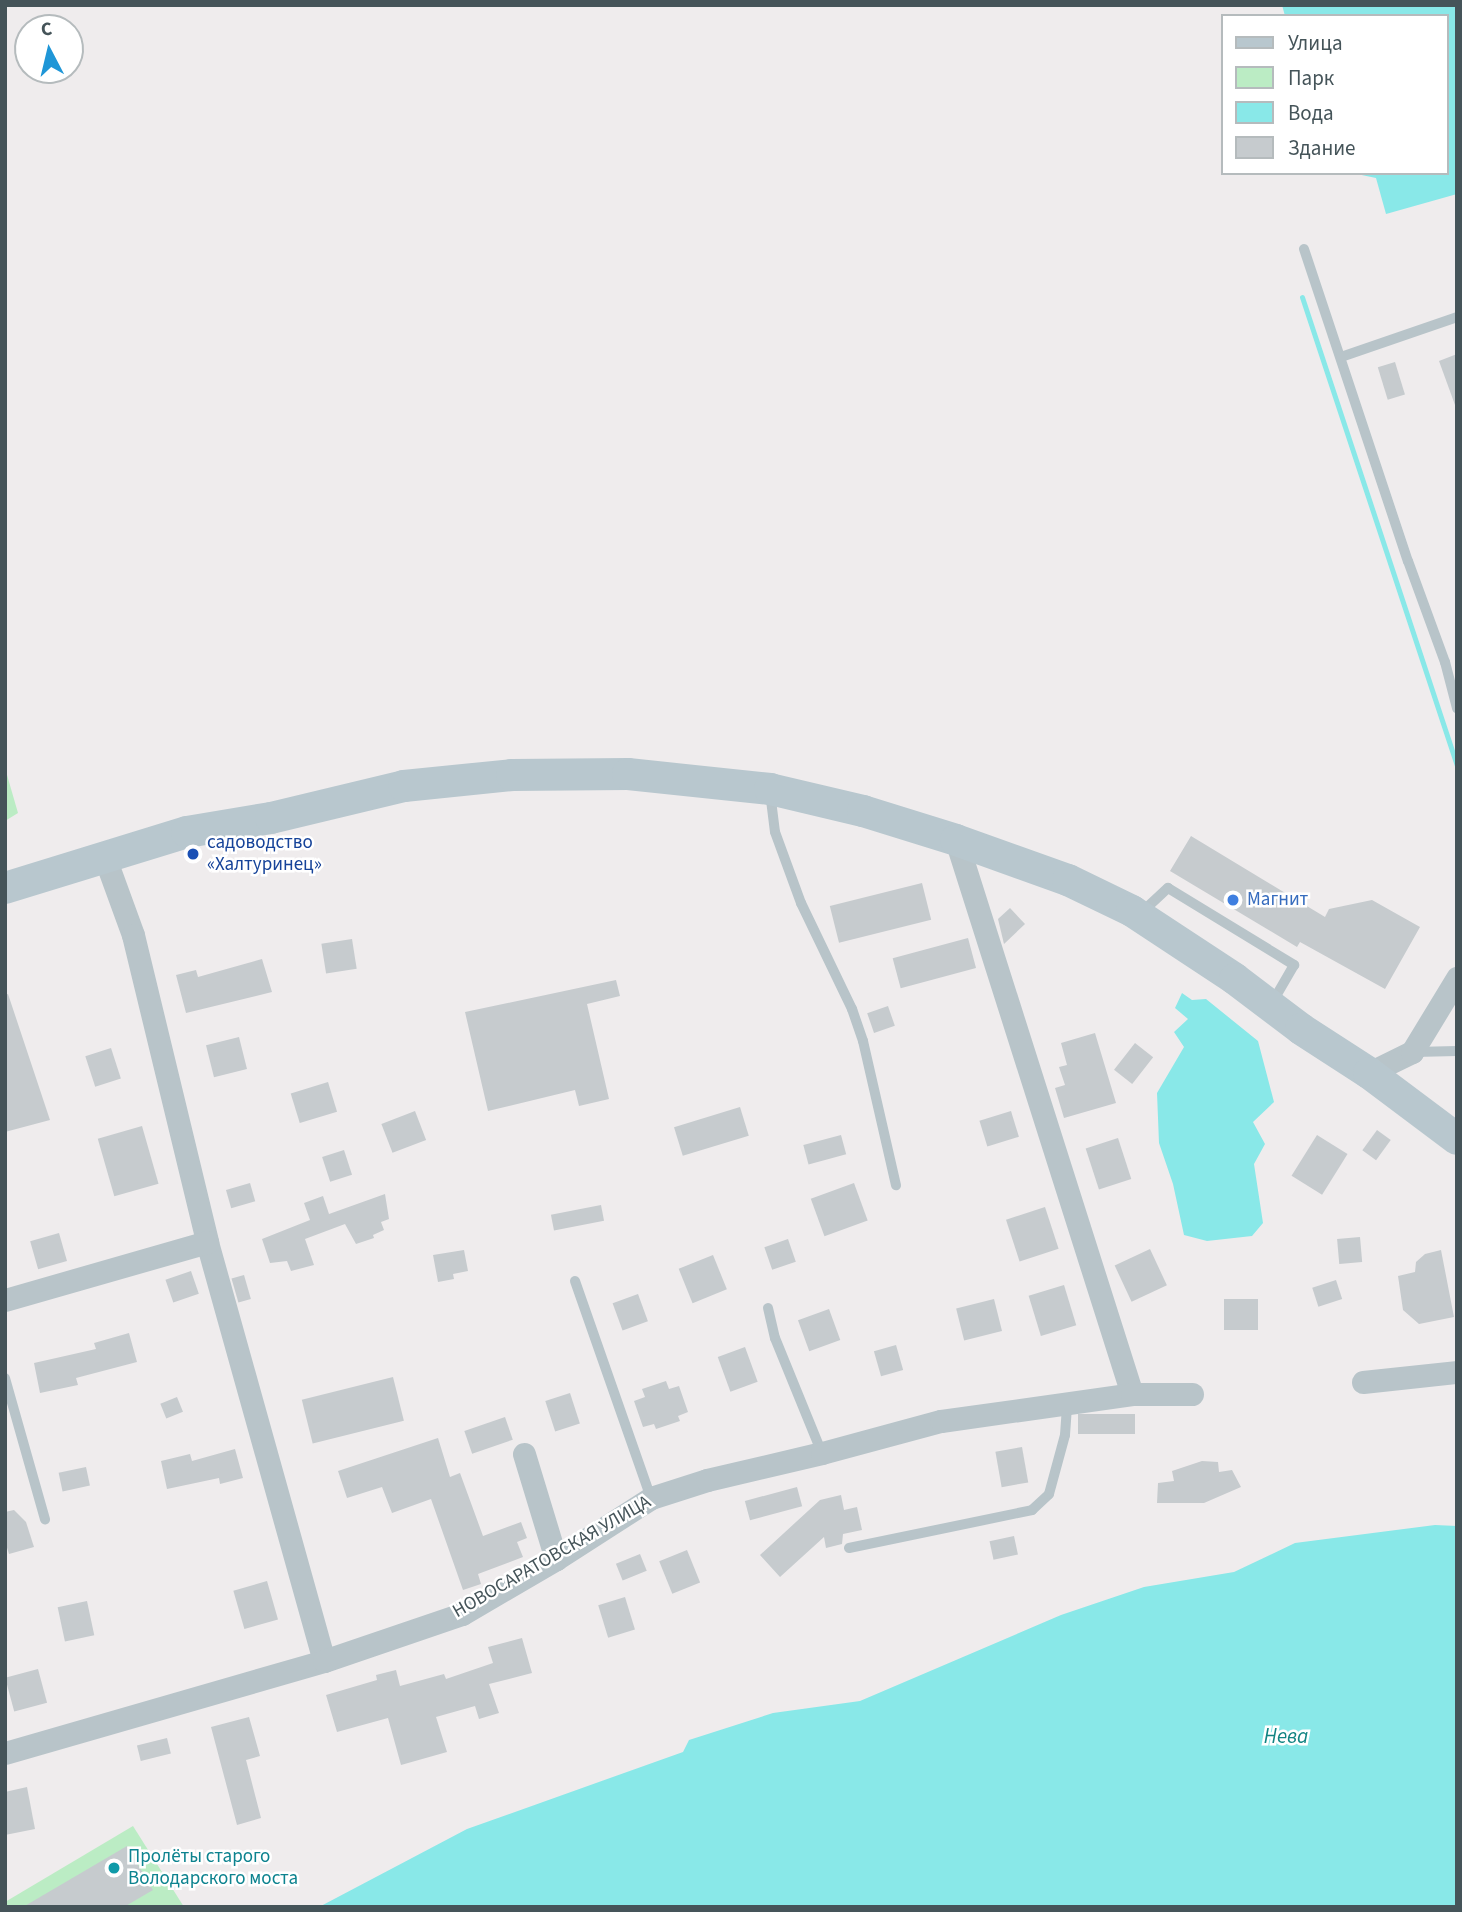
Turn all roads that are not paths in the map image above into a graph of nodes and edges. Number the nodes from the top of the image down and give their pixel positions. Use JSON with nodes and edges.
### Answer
{"nodes":[{"id":1,"x":1304,"y":249,"type":"dead end"},
{"id":2,"x":1457,"y":317,"type":"edge"},
{"id":3,"x":1341,"y":358,"type":"junction"},
{"id":4,"x":1457,"y":658,"type":"edge"},
{"id":5,"x":1445,"y":662,"type":"junction"},
{"id":6,"x":1457,"y":708,"type":"edge"},
{"id":7,"x":770,"y":789,"type":"junction"},
{"id":8,"x":956,"y":840,"type":"junction"},
{"id":9,"x":104,"y":858,"type":"junction"},
{"id":10,"x":5,"y":888,"type":"edge"},
{"id":11,"x":1139,"y":915,"type":"junction"},
{"id":12,"x":1457,"y":978,"type":"edge"},
{"id":13,"x":1270,"y":1006,"type":"junction"},
{"id":14,"x":1457,"y":1051,"type":"edge"},
{"id":15,"x":1412,"y":1052,"type":"junction"},
{"id":16,"x":1369,"y":1073,"type":"junction"},
{"id":17,"x":1457,"y":1139,"type":"edge"},
{"id":18,"x":896,"y":1185,"type":"dead end"},
{"id":19,"x":207,"y":1242,"type":"junction"},
{"id":20,"x":575,"y":1281,"type":"dead end"},
{"id":21,"x":5,"y":1300,"type":"edge"},
{"id":22,"x":768,"y":1308,"type":"dead end"},
{"id":23,"x":1457,"y":1372,"type":"edge"},
{"id":24,"x":5,"y":1378,"type":"edge"},
{"id":25,"x":1363,"y":1382,"type":"dead end"},
{"id":26,"x":1132,"y":1394,"type":"junction"},
{"id":27,"x":1192,"y":1395,"type":"dead end"},
{"id":28,"x":1067,"y":1403,"type":"junction"},
{"id":29,"x":822,"y":1453,"type":"junction"},
{"id":30,"x":524,"y":1454,"type":"dead end"},
{"id":31,"x":650,"y":1498,"type":"junction"},
{"id":32,"x":44,"y":1518,"type":"dead end"},
{"id":33,"x":849,"y":1548,"type":"dead end"},
{"id":34,"x":556,"y":1559,"type":"junction"},
{"id":35,"x":324,"y":1661,"type":"junction"},
{"id":36,"x":5,"y":1753,"type":"edge"}],
"edges":[{"from":1,"to":3,"type":"lane"},
{"from":2,"to":3,"type":"lane"},
{"from":3,"to":5,"type":"lane"},
{"from":4,"to":5,"type":"lane"},
{"from":5,"to":6,"type":"lane"},
{"from":7,"to":8,"type":"main road"},
{"from":7,"to":9,"type":"main road"},
{"from":7,"to":18,"type":"lane"},
{"from":8,"to":11,"type":"main road"},
{"from":8,"to":26,"type":"street"},
{"from":9,"to":10,"type":"main road"},
{"from":9,"to":19,"type":"street"},
{"from":11,"to":13,"type":"main road"},
{"from":11,"to":13,"type":"lane"},
{"from":12,"to":15,"type":"street"},
{"from":13,"to":16,"type":"main road"},
{"from":14,"to":15,"type":"lane"},
{"from":15,"to":16,"type":"street"},
{"from":16,"to":17,"type":"main road"},
{"from":19,"to":21,"type":"street"},
{"from":19,"to":35,"type":"street"},
{"from":20,"to":31,"type":"lane"},
{"from":22,"to":29,"type":"lane"},
{"from":23,"to":25,"type":"street"},
{"from":24,"to":32,"type":"lane"},
{"from":26,"to":27,"type":"street","name":"НОВОСАРАТОВСКАЯ УЛИЦА"},
{"from":26,"to":28,"type":"street","name":"НОВОСАРАТОВСКАЯ УЛИЦА"},
{"from":28,"to":29,"type":"street","name":"НОВОСАРАТОВСКАЯ УЛИЦА"},
{"from":28,"to":33,"type":"lane"},
{"from":29,"to":31,"type":"street","name":"НОВОСАРАТОВСКАЯ УЛИЦА"},
{"from":30,"to":34,"type":"street"},
{"from":31,"to":34,"type":"street","name":"НОВОСАРАТОВСКАЯ УЛИЦА"},
{"from":34,"to":35,"type":"street","name":"НОВОСАРАТОВСКАЯ УЛИЦА"},
{"from":35,"to":36,"type":"street","name":"НОВОСАРАТОВСКАЯ УЛИЦА"}]}
